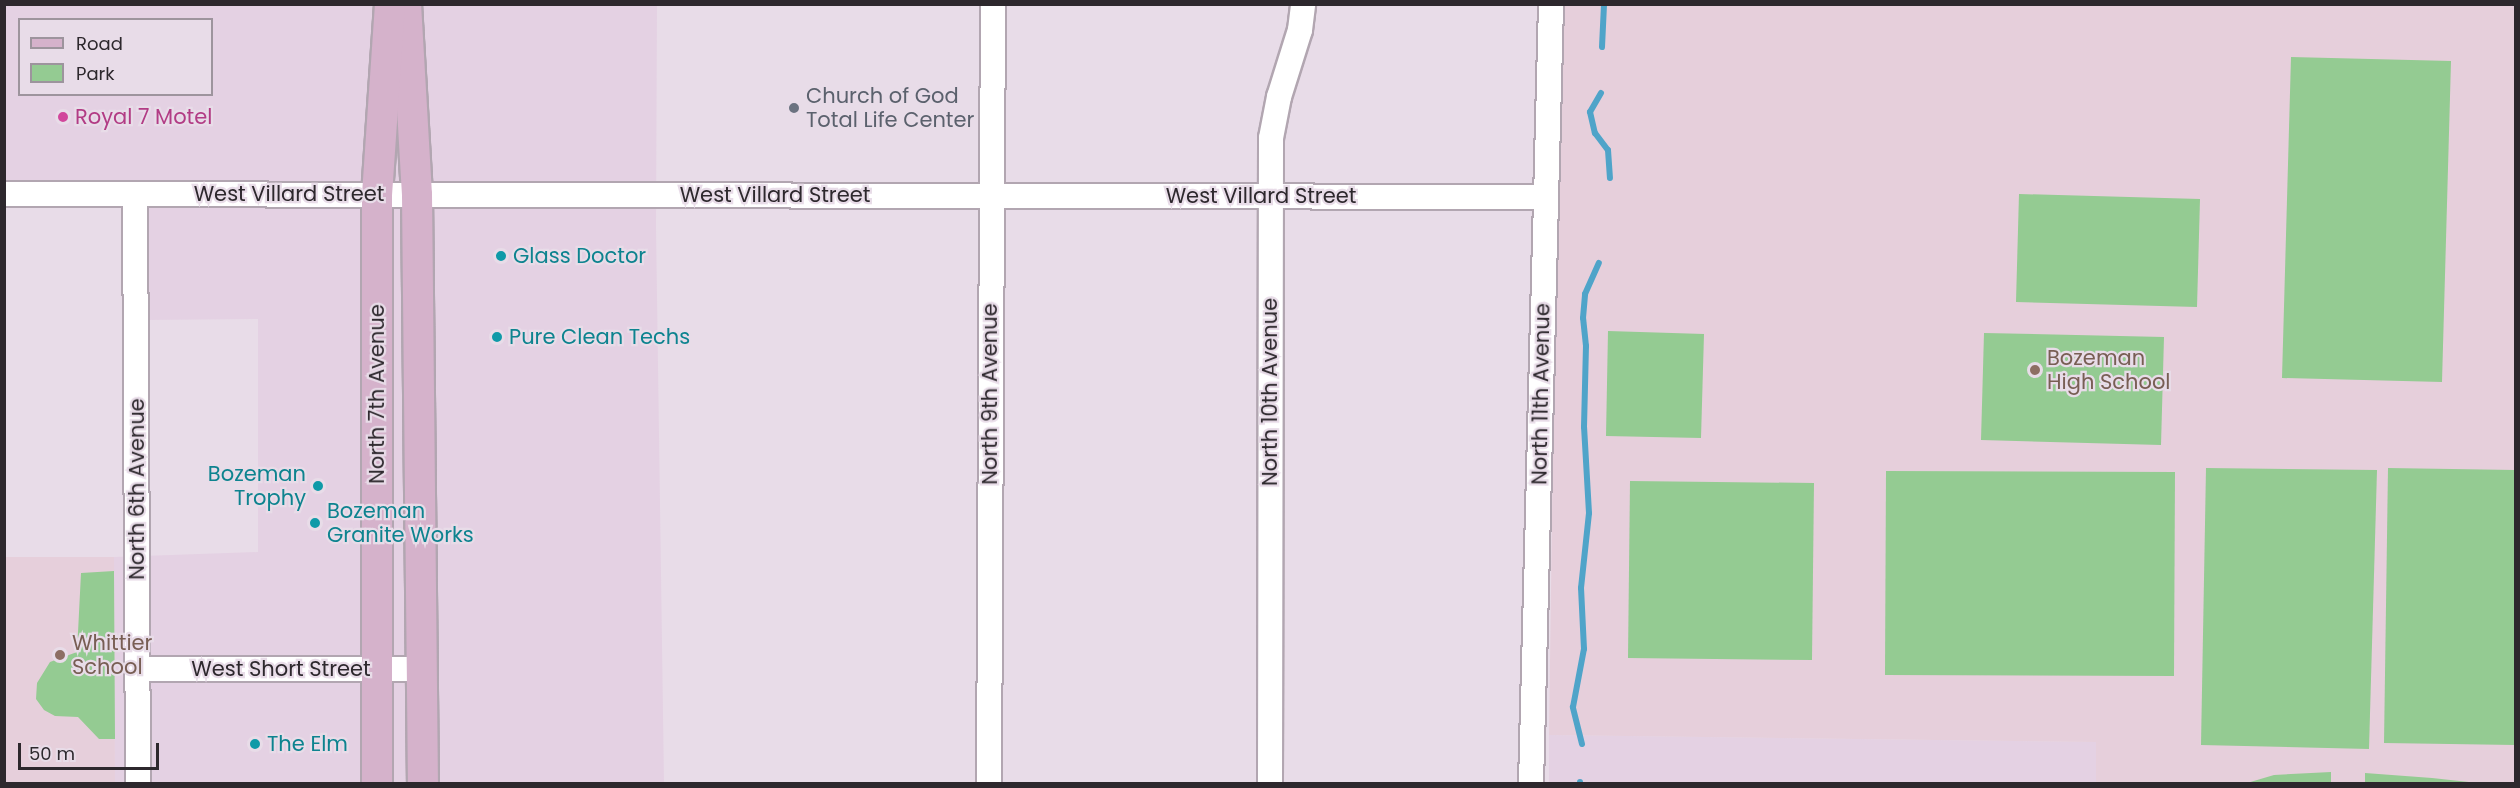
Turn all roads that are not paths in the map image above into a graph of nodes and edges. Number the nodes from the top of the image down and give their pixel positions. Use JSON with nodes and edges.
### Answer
{"nodes":[{"id":1,"x":390,"y":4,"type":"edge"},
{"id":2,"x":406,"y":4,"type":"edge"},
{"id":3,"x":993,"y":4,"type":"edge"},
{"id":4,"x":1303,"y":4,"type":"edge"},
{"id":5,"x":1551,"y":4,"type":"edge"},
{"id":6,"x":4,"y":194,"type":"edge"},
{"id":7,"x":135,"y":194,"type":"junction"},
{"id":8,"x":377,"y":195,"type":"junction"},
{"id":9,"x":417,"y":195,"type":"junction"},
{"id":10,"x":990,"y":196,"type":"junction"},
{"id":11,"x":1270,"y":196,"type":"junction"},
{"id":12,"x":1546,"y":197,"type":"junction"},
{"id":13,"x":139,"y":669,"type":"junction"},
{"id":14,"x":377,"y":669,"type":"junction"},
{"id":15,"x":423,"y":669,"type":"junction"},
{"id":16,"x":138,"y":783,"type":"edge"},
{"id":17,"x":377,"y":783,"type":"edge"},
{"id":18,"x":423,"y":783,"type":"edge"},
{"id":19,"x":989,"y":783,"type":"edge"},
{"id":20,"x":1270,"y":783,"type":"edge"},
{"id":21,"x":1531,"y":783,"type":"edge"}],
"edges":[{"from":1,"to":8,"type":"main road","name":"North 7th Avenue"},
{"from":2,"to":9,"type":"main road","name":"North 7th Avenue"},
{"from":3,"to":10,"type":"street","name":"North 9th Avenue"},
{"from":4,"to":11,"type":"street","name":"North 10th Avenue"},
{"from":5,"to":12,"type":"street","name":"North 11th Avenue"},
{"from":6,"to":7,"type":"street","name":"West Villard Street"},
{"from":7,"to":8,"type":"street","name":"West Villard Street"},
{"from":7,"to":13,"type":"street","name":"North 6th Avenue"},
{"from":8,"to":9,"type":"street","name":"West Villard Street"},
{"from":8,"to":14,"type":"main road","name":"North 7th Avenue"},
{"from":9,"to":10,"type":"street","name":"West Villard Street"},
{"from":9,"to":15,"type":"main road","name":"North 7th Avenue"},
{"from":10,"to":11,"type":"street","name":"West Villard Street"},
{"from":10,"to":19,"type":"street","name":"North 9th Avenue"},
{"from":11,"to":12,"type":"street","name":"West Villard Street"},
{"from":11,"to":20,"type":"street","name":"North 10th Avenue"},
{"from":12,"to":21,"type":"street","name":"North 11th Avenue"},
{"from":13,"to":14,"type":"street","name":"West Short Street"},
{"from":13,"to":16,"type":"street","name":"North 6th Avenue"},
{"from":14,"to":15,"type":"street","name":"West Short Street"},
{"from":14,"to":17,"type":"main road","name":"North 7th Avenue"},
{"from":15,"to":18,"type":"main road","name":"North 7th Avenue"}]}
